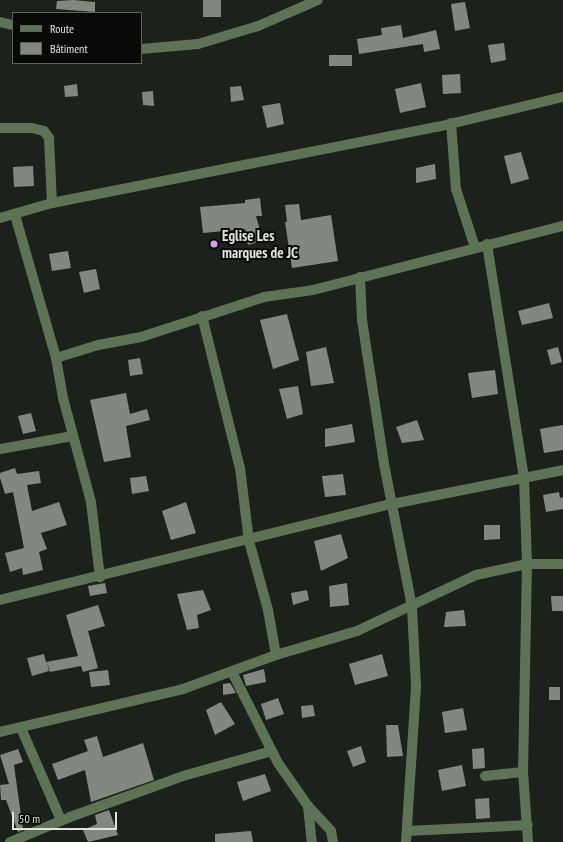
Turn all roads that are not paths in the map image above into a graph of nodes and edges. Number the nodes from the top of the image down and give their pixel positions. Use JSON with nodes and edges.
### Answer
{"nodes":[{"id":1,"x":318,"y":0,"type":"edge"},
{"id":2,"x":0,"y":22,"type":"edge"},
{"id":3,"x":12,"y":25,"type":"edge"},
{"id":4,"x":142,"y":49,"type":"edge"},
{"id":5,"x":563,"y":97,"type":"edge"},
{"id":6,"x":451,"y":123,"type":"junction"},
{"id":7,"x":0,"y":128,"type":"edge"},
{"id":8,"x":52,"y":203,"type":"junction"},
{"id":9,"x":15,"y":215,"type":"junction"},
{"id":10,"x":0,"y":218,"type":"edge"},
{"id":11,"x":563,"y":226,"type":"edge"},
{"id":12,"x":487,"y":244,"type":"junction"},
{"id":13,"x":475,"y":247,"type":"junction"},
{"id":14,"x":360,"y":277,"type":"junction"},
{"id":15,"x":202,"y":316,"type":"junction"},
{"id":16,"x":56,"y":358,"type":"junction"},
{"id":17,"x":73,"y":436,"type":"junction"},
{"id":18,"x":0,"y":449,"type":"edge"},
{"id":19,"x":563,"y":470,"type":"edge"},
{"id":20,"x":524,"y":477,"type":"junction"},
{"id":21,"x":392,"y":504,"type":"junction"},
{"id":22,"x":250,"y":540,"type":"junction"},
{"id":23,"x":527,"y":564,"type":"junction"},
{"id":24,"x":563,"y":564,"type":"edge"},
{"id":25,"x":100,"y":577,"type":"junction"},
{"id":26,"x":0,"y":600,"type":"edge"},
{"id":27,"x":412,"y":607,"type":"junction"},
{"id":28,"x":276,"y":656,"type":"junction"},
{"id":29,"x":232,"y":672,"type":"junction"},
{"id":30,"x":21,"y":728,"type":"junction"},
{"id":31,"x":0,"y":732,"type":"edge"},
{"id":32,"x":272,"y":751,"type":"junction"},
{"id":33,"x":523,"y":772,"type":"junction"},
{"id":34,"x":485,"y":776,"type":"dead end"},
{"id":35,"x":308,"y":806,"type":"junction"},
{"id":36,"x":61,"y":820,"type":"junction"},
{"id":37,"x":528,"y":825,"type":"junction"},
{"id":38,"x":407,"y":831,"type":"junction"},
{"id":39,"x":10,"y":842,"type":"edge"},
{"id":40,"x":312,"y":842,"type":"edge"},
{"id":41,"x":333,"y":842,"type":"edge"},
{"id":42,"x":406,"y":842,"type":"edge"},
{"id":43,"x":528,"y":842,"type":"edge"}],
"edges":[{"from":1,"to":4,"type":"street"},
{"from":2,"to":3,"type":"street"},
{"from":5,"to":6,"type":"street"},
{"from":6,"to":8,"type":"street"},
{"from":6,"to":13,"type":"street"},
{"from":7,"to":8,"type":"street"},
{"from":8,"to":9,"type":"street"},
{"from":9,"to":10,"type":"street"},
{"from":9,"to":16,"type":"street"},
{"from":11,"to":12,"type":"street"},
{"from":12,"to":13,"type":"street"},
{"from":12,"to":20,"type":"street"},
{"from":13,"to":14,"type":"street"},
{"from":14,"to":15,"type":"street"},
{"from":14,"to":21,"type":"street"},
{"from":15,"to":16,"type":"street"},
{"from":15,"to":22,"type":"street"},
{"from":16,"to":17,"type":"street"},
{"from":17,"to":18,"type":"street"},
{"from":17,"to":25,"type":"street"},
{"from":19,"to":20,"type":"street"},
{"from":20,"to":21,"type":"street"},
{"from":20,"to":23,"type":"street"},
{"from":21,"to":22,"type":"street"},
{"from":21,"to":27,"type":"street"},
{"from":22,"to":25,"type":"street"},
{"from":22,"to":28,"type":"street"},
{"from":23,"to":24,"type":"street"},
{"from":23,"to":27,"type":"street"},
{"from":23,"to":33,"type":"street"},
{"from":25,"to":26,"type":"street"},
{"from":27,"to":28,"type":"street"},
{"from":27,"to":38,"type":"street"},
{"from":28,"to":29,"type":"street"},
{"from":29,"to":30,"type":"street"},
{"from":29,"to":32,"type":"street"},
{"from":30,"to":31,"type":"street"},
{"from":30,"to":36,"type":"street"},
{"from":32,"to":35,"type":"street"},
{"from":32,"to":36,"type":"street"},
{"from":33,"to":34,"type":"street"},
{"from":33,"to":37,"type":"street"},
{"from":35,"to":40,"type":"street"},
{"from":35,"to":41,"type":"street"},
{"from":36,"to":39,"type":"street"},
{"from":37,"to":38,"type":"street"},
{"from":37,"to":43,"type":"street"},
{"from":38,"to":42,"type":"street"}]}
